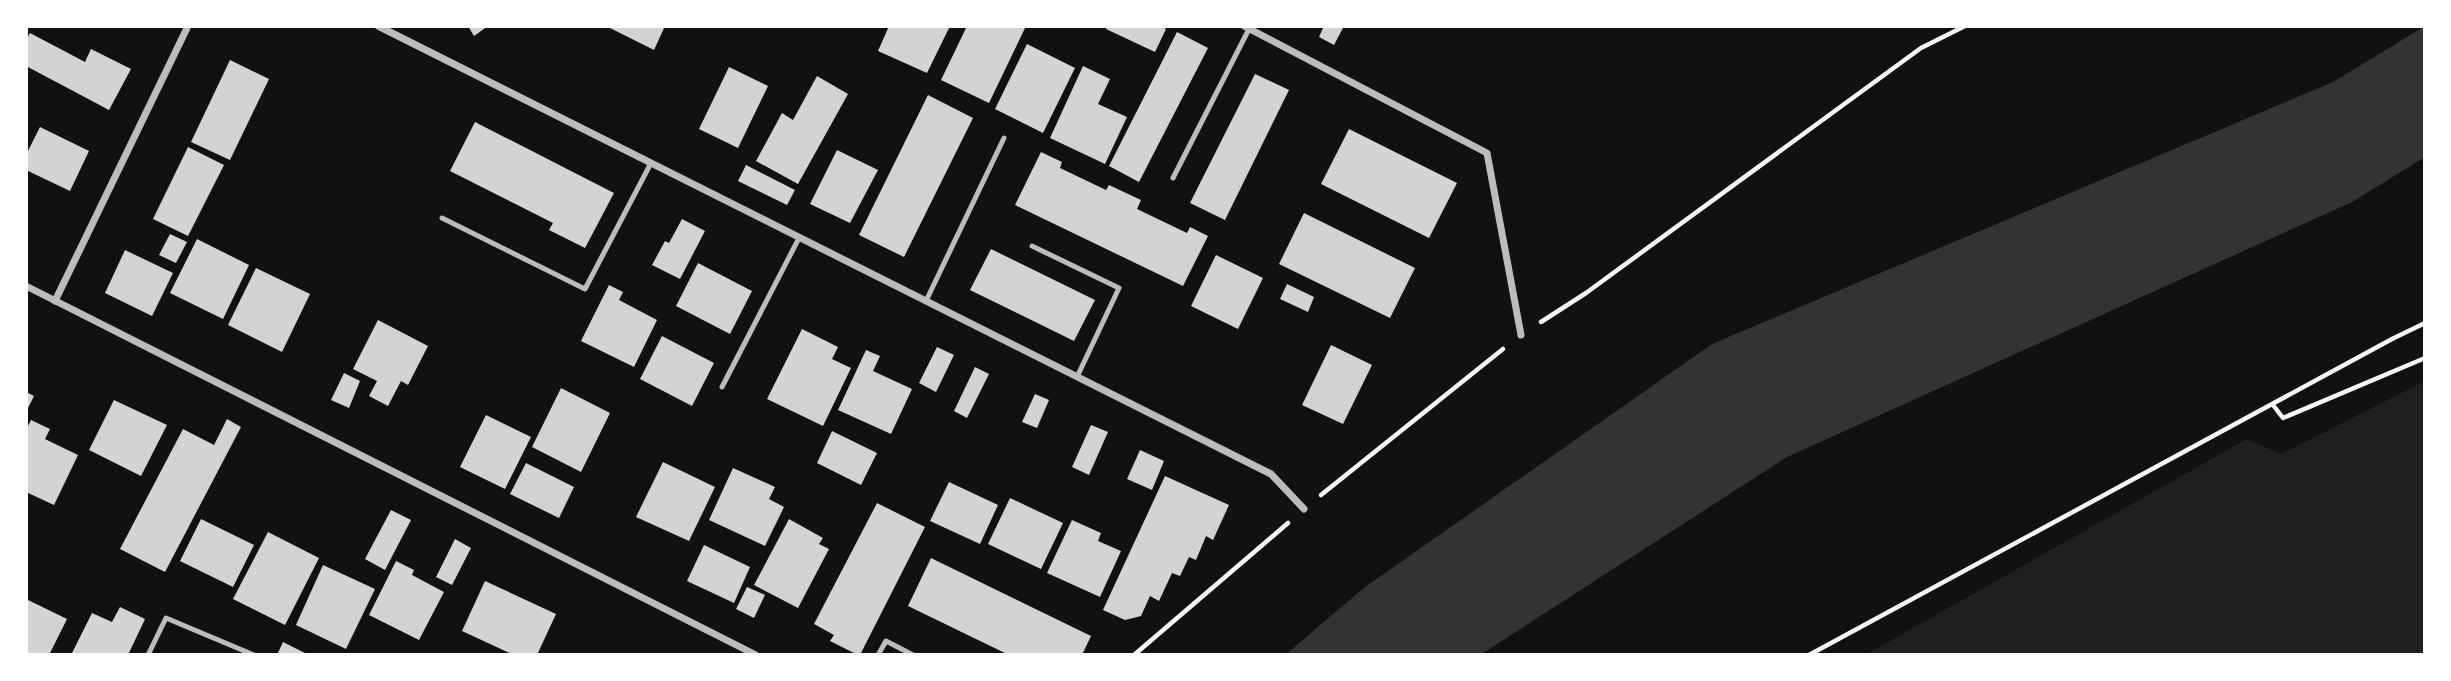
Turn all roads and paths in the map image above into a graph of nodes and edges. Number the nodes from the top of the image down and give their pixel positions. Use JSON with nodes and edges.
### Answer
{"nodes":[{"id":1,"x":188,"y":26,"type":"edge"},
{"id":2,"x":378,"y":26,"type":"edge"},
{"id":3,"x":1965,"y":26,"type":"edge"},
{"id":4,"x":1246,"y":27,"type":"edge"},
{"id":5,"x":1004,"y":138,"type":"dead end"},
{"id":6,"x":651,"y":163,"type":"junction"},
{"id":7,"x":1173,"y":178,"type":"dead end"},
{"id":8,"x":442,"y":218,"type":"dead end"},
{"id":9,"x":799,"y":238,"type":"junction"},
{"id":10,"x":1032,"y":246,"type":"dead end"},
{"id":11,"x":26,"y":286,"type":"edge"},
{"id":12,"x":55,"y":301,"type":"junction"},
{"id":13,"x":926,"y":301,"type":"junction"},
{"id":14,"x":2425,"y":323,"type":"edge"},
{"id":15,"x":1521,"y":335,"type":"junction"},
{"id":16,"x":2425,"y":358,"type":"edge"},
{"id":17,"x":1077,"y":377,"type":"junction"},
{"id":18,"x":722,"y":387,"type":"dead end"},
{"id":19,"x":2273,"y":405,"type":"junction"},
{"id":20,"x":1304,"y":509,"type":"junction"},
{"id":21,"x":148,"y":655,"type":"edge"},
{"id":22,"x":254,"y":655,"type":"edge"},
{"id":23,"x":755,"y":655,"type":"edge"},
{"id":24,"x":878,"y":655,"type":"edge"},
{"id":25,"x":913,"y":655,"type":"edge"},
{"id":26,"x":1133,"y":655,"type":"edge"},
{"id":27,"x":1809,"y":655,"type":"edge"}],
"edges":[{"from":1,"to":12,"type":"street"},
{"from":2,"to":6,"type":"street"},
{"from":3,"to":15,"type":"path"},
{"from":4,"to":7,"type":"lane"},
{"from":4,"to":15,"type":"street"},
{"from":5,"to":13,"type":"lane"},
{"from":6,"to":8,"type":"lane"},
{"from":6,"to":9,"type":"street"},
{"from":9,"to":13,"type":"street"},
{"from":9,"to":18,"type":"lane"},
{"from":10,"to":17,"type":"lane"},
{"from":11,"to":12,"type":"street"},
{"from":12,"to":23,"type":"street"},
{"from":13,"to":17,"type":"street"},
{"from":14,"to":19,"type":"path"},
{"from":15,"to":20,"type":"path"},
{"from":16,"to":19,"type":"path"},
{"from":17,"to":20,"type":"street"},
{"from":19,"to":27,"type":"path"},
{"from":20,"to":26,"type":"path"},
{"from":21,"to":22,"type":"lane"},
{"from":24,"to":25,"type":"lane"}]}
